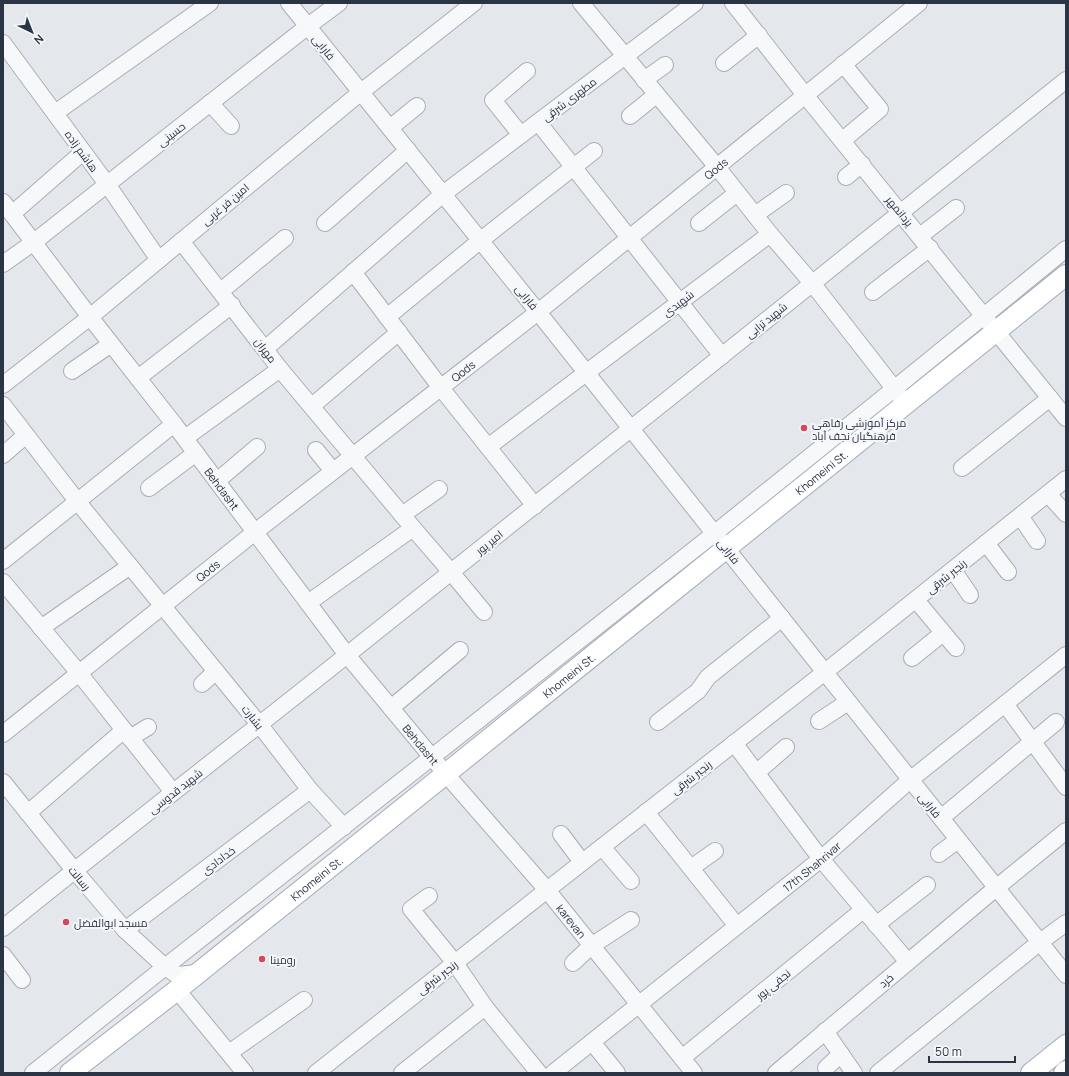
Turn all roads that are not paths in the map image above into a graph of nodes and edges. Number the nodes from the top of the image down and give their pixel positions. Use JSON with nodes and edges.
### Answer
{"nodes":[{"id":1,"x":210,"y":3,"type":"edge"},
{"id":2,"x":289,"y":3,"type":"edge"},
{"id":3,"x":339,"y":3,"type":"edge"},
{"id":4,"x":474,"y":3,"type":"edge"},
{"id":5,"x":695,"y":3,"type":"edge"},
{"id":6,"x":734,"y":3,"type":"edge"},
{"id":7,"x":919,"y":3,"type":"edge"},
{"id":8,"x":583,"y":4,"type":"edge"},
{"id":9,"x":308,"y":26,"type":"junction"},
{"id":10,"x":759,"y":35,"type":"junction"},
{"id":11,"x":3,"y":43,"type":"edge"},
{"id":12,"x":624,"y":57,"type":"junction"},
{"id":13,"x":724,"y":63,"type":"dead end"},
{"id":14,"x":843,"y":64,"type":"junction"},
{"id":15,"x":665,"y":65,"type":"dead end"},
{"id":16,"x":527,"y":71,"type":"dead end"},
{"id":17,"x":644,"y":80,"type":"junction"},
{"id":18,"x":1066,"y":80,"type":"edge"},
{"id":19,"x":361,"y":92,"type":"junction"},
{"id":20,"x":656,"y":95,"type":"junction"},
{"id":21,"x":805,"y":95,"type":"junction"},
{"id":22,"x":210,"y":103,"type":"junction"},
{"id":23,"x":417,"y":106,"type":"dead end"},
{"id":24,"x":54,"y":113,"type":"junction"},
{"id":25,"x":630,"y":116,"type":"dead end"},
{"id":26,"x":538,"y":122,"type":"junction"},
{"id":27,"x":231,"y":126,"type":"dead end"},
{"id":28,"x":390,"y":128,"type":"junction"},
{"id":29,"x":521,"y":135,"type":"junction"},
{"id":30,"x":843,"y":140,"type":"junction"},
{"id":31,"x":408,"y":150,"type":"junction"},
{"id":32,"x":594,"y":151,"type":"dead end"},
{"id":33,"x":83,"y":152,"type":"junction"},
{"id":34,"x":862,"y":164,"type":"junction"},
{"id":35,"x":716,"y":167,"type":"junction"},
{"id":36,"x":574,"y":168,"type":"junction"},
{"id":37,"x":846,"y":178,"type":"dead end"},
{"id":38,"x":107,"y":184,"type":"junction"},
{"id":39,"x":737,"y":193,"type":"junction"},
{"id":40,"x":786,"y":193,"type":"dead end"},
{"id":41,"x":443,"y":194,"type":"junction"},
{"id":42,"x":8,"y":208,"type":"edge"},
{"id":43,"x":956,"y":208,"type":"dead end"},
{"id":44,"x":901,"y":212,"type":"junction"},
{"id":45,"x":755,"y":215,"type":"junction"},
{"id":46,"x":325,"y":223,"type":"dead end"},
{"id":47,"x":699,"y":223,"type":"dead end"},
{"id":48,"x":770,"y":234,"type":"junction"},
{"id":49,"x":285,"y":238,"type":"dead end"},
{"id":50,"x":629,"y":238,"type":"junction"},
{"id":51,"x":481,"y":240,"type":"junction"},
{"id":52,"x":181,"y":241,"type":"junction"},
{"id":53,"x":34,"y":242,"type":"junction"},
{"id":54,"x":925,"y":242,"type":"junction"},
{"id":55,"x":1066,"y":248,"type":"edge"},
{"id":56,"x":159,"y":260,"type":"junction"},
{"id":57,"x":3,"y":264,"type":"edge"},
{"id":58,"x":353,"y":272,"type":"junction"},
{"id":59,"x":1066,"y":275,"type":"edge"},
{"id":60,"x":812,"y":283,"type":"junction"},
{"id":61,"x":221,"y":291,"type":"junction"},
{"id":62,"x":873,"y":292,"type":"dead end"},
{"id":63,"x":679,"y":302,"type":"junction"},
{"id":64,"x":232,"y":305,"type":"junction"},
{"id":65,"x":538,"y":312,"type":"junction"},
{"id":66,"x":984,"y":316,"type":"junction"},
{"id":67,"x":90,"y":317,"type":"junction"},
{"id":68,"x":387,"y":317,"type":"junction"},
{"id":69,"x":996,"y":331,"type":"junction"},
{"id":70,"x":398,"y":332,"type":"junction"},
{"id":71,"x":111,"y":344,"type":"junction"},
{"id":72,"x":265,"y":349,"type":"junction"},
{"id":73,"x":722,"y":356,"type":"junction"},
{"id":74,"x":280,"y":369,"type":"junction"},
{"id":75,"x":72,"y":371,"type":"dead end"},
{"id":76,"x":586,"y":372,"type":"junction"},
{"id":77,"x":138,"y":378,"type":"junction"},
{"id":78,"x":3,"y":385,"type":"edge"},
{"id":79,"x":441,"y":388,"type":"junction"},
{"id":80,"x":900,"y":396,"type":"junction"},
{"id":81,"x":1050,"y":398,"type":"junction"},
{"id":82,"x":3,"y":405,"type":"edge"},
{"id":83,"x":312,"y":406,"type":"junction"},
{"id":84,"x":1066,"y":418,"type":"edge"},
{"id":85,"x":174,"y":424,"type":"junction"},
{"id":86,"x":631,"y":429,"type":"junction"},
{"id":87,"x":26,"y":435,"type":"junction"},
{"id":88,"x":185,"y":438,"type":"junction"},
{"id":89,"x":257,"y":447,"type":"dead end"},
{"id":90,"x":488,"y":447,"type":"junction"},
{"id":91,"x":316,"y":450,"type":"dead end"},
{"id":92,"x":196,"y":453,"type":"junction"},
{"id":93,"x":3,"y":455,"type":"edge"},
{"id":94,"x":354,"y":456,"type":"junction"},
{"id":95,"x":962,"y":468,"type":"dead end"},
{"id":96,"x":334,"y":471,"type":"junction"},
{"id":97,"x":1066,"y":479,"type":"edge"},
{"id":98,"x":217,"y":481,"type":"junction"},
{"id":99,"x":150,"y":488,"type":"dead end"},
{"id":100,"x":439,"y":489,"type":"dead end"},
{"id":101,"x":1048,"y":494,"type":"junction"},
{"id":102,"x":77,"y":501,"type":"junction"},
{"id":103,"x":535,"y":506,"type":"junction"},
{"id":104,"x":1066,"y":514,"type":"edge"},
{"id":105,"x":402,"y":515,"type":"junction"},
{"id":106,"x":1020,"y":516,"type":"junction"},
{"id":107,"x":413,"y":528,"type":"junction"},
{"id":108,"x":255,"y":532,"type":"junction"},
{"id":109,"x":721,"y":541,"type":"junction"},
{"id":110,"x":1037,"y":541,"type":"dead end"},
{"id":111,"x":986,"y":543,"type":"junction"},
{"id":112,"x":3,"y":561,"type":"edge"},
{"id":113,"x":130,"y":566,"type":"junction"},
{"id":114,"x":953,"y":570,"type":"junction"},
{"id":115,"x":451,"y":572,"type":"junction"},
{"id":116,"x":1008,"y":572,"type":"dead end"},
{"id":117,"x":3,"y":582,"type":"edge"},
{"id":118,"x":970,"y":595,"type":"dead end"},
{"id":119,"x":916,"y":600,"type":"junction"},
{"id":120,"x":308,"y":603,"type":"junction"},
{"id":121,"x":162,"y":606,"type":"junction"},
{"id":122,"x":484,"y":612,"type":"dead end"},
{"id":123,"x":782,"y":618,"type":"junction"},
{"id":124,"x":41,"y":628,"type":"junction"},
{"id":125,"x":943,"y":633,"type":"junction"},
{"id":126,"x":956,"y":648,"type":"dead end"},
{"id":127,"x":460,"y":650,"type":"dead end"},
{"id":128,"x":347,"y":655,"type":"junction"},
{"id":129,"x":1066,"y":655,"type":"edge"},
{"id":130,"x":912,"y":658,"type":"dead end"},
{"id":131,"x":216,"y":671,"type":"junction"},
{"id":132,"x":825,"y":672,"type":"junction"},
{"id":133,"x":79,"y":673,"type":"junction"},
{"id":134,"x":202,"y":684,"type":"dead end"},
{"id":135,"x":848,"y":702,"type":"junction"},
{"id":136,"x":1005,"y":704,"type":"junction"},
{"id":137,"x":391,"y":708,"type":"junction"},
{"id":138,"x":819,"y":721,"type":"dead end"},
{"id":139,"x":658,"y":722,"type":"dead end"},
{"id":140,"x":1056,"y":722,"type":"dead end"},
{"id":141,"x":259,"y":724,"type":"junction"},
{"id":142,"x":148,"y":727,"type":"dead end"},
{"id":143,"x":3,"y":734,"type":"edge"},
{"id":144,"x":127,"y":734,"type":"junction"},
{"id":145,"x":1032,"y":742,"type":"junction"},
{"id":146,"x":734,"y":743,"type":"junction"},
{"id":147,"x":786,"y":747,"type":"dead end"},
{"id":148,"x":432,"y":757,"type":"junction"},
{"id":149,"x":446,"y":773,"type":"junction"},
{"id":150,"x":756,"y":773,"type":"junction"},
{"id":151,"x":910,"y":780,"type":"junction"},
{"id":152,"x":1066,"y":787,"type":"edge"},
{"id":153,"x":310,"y":790,"type":"junction"},
{"id":154,"x":6,"y":791,"type":"edge"},
{"id":155,"x":173,"y":792,"type":"junction"},
{"id":156,"x":646,"y":812,"type":"junction"},
{"id":157,"x":28,"y":813,"type":"junction"},
{"id":158,"x":941,"y":818,"type":"junction"},
{"id":159,"x":344,"y":827,"type":"junction"},
{"id":160,"x":1066,"y":831,"type":"edge"},
{"id":161,"x":561,"y":834,"type":"dead end"},
{"id":162,"x":958,"y":840,"type":"junction"},
{"id":163,"x":602,"y":846,"type":"junction"},
{"id":164,"x":715,"y":850,"type":"dead end"},
{"id":165,"x":939,"y":854,"type":"dead end"},
{"id":166,"x":821,"y":859,"type":"junction"},
{"id":167,"x":582,"y":862,"type":"junction"},
{"id":168,"x":691,"y":868,"type":"junction"},
{"id":169,"x":74,"y":870,"type":"junction"},
{"id":170,"x":631,"y":881,"type":"dead end"},
{"id":171,"x":926,"y":885,"type":"dead end"},
{"id":172,"x":996,"y":888,"type":"junction"},
{"id":173,"x":547,"y":890,"type":"junction"},
{"id":174,"x":429,"y":896,"type":"dead end"},
{"id":175,"x":864,"y":910,"type":"junction"},
{"id":176,"x":631,"y":920,"type":"dead end"},
{"id":177,"x":1066,"y":923,"type":"edge"},
{"id":178,"x":876,"y":925,"type":"junction"},
{"id":179,"x":737,"y":926,"type":"junction"},
{"id":180,"x":3,"y":928,"type":"edge"},
{"id":181,"x":125,"y":930,"type":"junction"},
{"id":182,"x":1040,"y":942,"type":"junction"},
{"id":183,"x":592,"y":946,"type":"junction"},
{"id":184,"x":3,"y":955,"type":"edge"},
{"id":185,"x":908,"y":962,"type":"junction"},
{"id":186,"x":455,"y":963,"type":"junction"},
{"id":187,"x":573,"y":963,"type":"dead end"},
{"id":188,"x":165,"y":967,"type":"junction"},
{"id":189,"x":197,"y":973,"type":"junction"},
{"id":190,"x":1066,"y":975,"type":"edge"},
{"id":191,"x":22,"y":980,"type":"dead end"},
{"id":192,"x":170,"y":995,"type":"junction"},
{"id":193,"x":304,"y":1000,"type":"dead end"},
{"id":194,"x":639,"y":1005,"type":"junction"},
{"id":195,"x":485,"y":1007,"type":"junction"},
{"id":196,"x":825,"y":1031,"type":"junction"},
{"id":197,"x":592,"y":1042,"type":"junction"},
{"id":198,"x":1066,"y":1045,"type":"edge"},
{"id":199,"x":229,"y":1053,"type":"junction"},
{"id":200,"x":841,"y":1054,"type":"junction"},
{"id":201,"x":688,"y":1068,"type":"edge"},
{"id":202,"x":826,"y":1068,"type":"dead end"},
{"id":203,"x":34,"y":1073,"type":"edge"},
{"id":204,"x":70,"y":1073,"type":"edge"},
{"id":205,"x":245,"y":1073,"type":"edge"},
{"id":206,"x":316,"y":1073,"type":"edge"},
{"id":207,"x":402,"y":1073,"type":"edge"},
{"id":208,"x":539,"y":1073,"type":"edge"},
{"id":209,"x":553,"y":1073,"type":"edge"},
{"id":210,"x":617,"y":1073,"type":"edge"},
{"id":211,"x":776,"y":1073,"type":"edge"},
{"id":212,"x":854,"y":1073,"type":"edge"},
{"id":213,"x":878,"y":1073,"type":"edge"},
{"id":214,"x":1031,"y":1073,"type":"edge"}],
"edges":[{"from":1,"to":24,"type":"street"},
{"from":2,"to":9,"type":"street","name":"فارابی"},
{"from":3,"to":9,"type":"street","name":"حسینی"},
{"from":4,"to":19,"type":"street","name":"امین فر غربی"},
{"from":5,"to":12,"type":"street","name":"مطهری شرقی"},
{"from":6,"to":10,"type":"street","name":"یزدانمهر"},
{"from":7,"to":14,"type":"street","name":"Qods"},
{"from":8,"to":12,"type":"street"},
{"from":9,"to":19,"type":"street","name":"فارابی"},
{"from":9,"to":22,"type":"street","name":"حسینی"},
{"from":10,"to":13,"type":"street"},
{"from":10,"to":21,"type":"street","name":"یزدانمهر"},
{"from":11,"to":24,"type":"street","name":"هاشم زاده"},
{"from":12,"to":17,"type":"street"},
{"from":12,"to":26,"type":"street","name":"مطهری شرقی"},
{"from":14,"to":21,"type":"street","name":"Qods"},
{"from":14,"to":30,"type":"street"},
{"from":15,"to":17,"type":"street"},
{"from":16,"to":29,"type":"street"},
{"from":17,"to":20,"type":"street"},
{"from":18,"to":44,"type":"street","name":"شهید ترابی"},
{"from":19,"to":28,"type":"street","name":"فارابی"},
{"from":19,"to":52,"type":"street","name":"امین فر غربی"},
{"from":20,"to":25,"type":"street"},
{"from":20,"to":35,"type":"street"},
{"from":21,"to":30,"type":"street","name":"یزدانمهر"},
{"from":21,"to":35,"type":"street","name":"Qods"},
{"from":22,"to":27,"type":"street"},
{"from":22,"to":38,"type":"street","name":"حسینی"},
{"from":23,"to":28,"type":"street"},
{"from":24,"to":33,"type":"street","name":"هاشم زاده"},
{"from":26,"to":29,"type":"street","name":"مطهری شرقی"},
{"from":26,"to":36,"type":"street"},
{"from":28,"to":31,"type":"street","name":"فارابی"},
{"from":29,"to":41,"type":"street","name":"مطهری شرقی"},
{"from":30,"to":34,"type":"street","name":"یزدانمهر"},
{"from":31,"to":41,"type":"street","name":"فارابی"},
{"from":31,"to":46,"type":"street"},
{"from":32,"to":36,"type":"street"},
{"from":33,"to":38,"type":"street","name":"هاشم زاده"},
{"from":33,"to":42,"type":"street"},
{"from":34,"to":37,"type":"street"},
{"from":34,"to":44,"type":"street","name":"یزدانمهر"},
{"from":35,"to":39,"type":"street"},
{"from":35,"to":50,"type":"street","name":"Qods"},
{"from":36,"to":50,"type":"street"},
{"from":36,"to":51,"type":"street"},
{"from":38,"to":53,"type":"street","name":"حسینی"},
{"from":38,"to":56,"type":"street","name":"هاشم زاده"},
{"from":39,"to":45,"type":"street"},
{"from":39,"to":47,"type":"street"},
{"from":40,"to":45,"type":"street"},
{"from":41,"to":51,"type":"street","name":"فارابی"},
{"from":41,"to":58,"type":"street","name":"مطهری شرقی"},
{"from":42,"to":53,"type":"street","name":"Behdasht"},
{"from":43,"to":54,"type":"street"},
{"from":44,"to":54,"type":"street","name":"یزدانمهر"},
{"from":44,"to":60,"type":"street","name":"شهید ترابی"},
{"from":45,"to":48,"type":"street"},
{"from":48,"to":60,"type":"street"},
{"from":48,"to":63,"type":"street","name":"شهیدی"},
{"from":49,"to":61,"type":"street"},
{"from":50,"to":63,"type":"street"},
{"from":50,"to":65,"type":"street","name":"Qods"},
{"from":51,"to":65,"type":"street","name":"فارابی"},
{"from":51,"to":68,"type":"street"},
{"from":52,"to":56,"type":"street","name":"امین فر غربی"},
{"from":52,"to":61,"type":"street","name":"مهران"},
{"from":53,"to":57,"type":"street","name":"حسینی"},
{"from":53,"to":67,"type":"street","name":"Behdasht"},
{"from":54,"to":62,"type":"street"},
{"from":54,"to":66,"type":"street","name":"یزدانمهر"},
{"from":55,"to":66,"type":"street"},
{"from":56,"to":67,"type":"street","name":"امین فر غربی"},
{"from":58,"to":68,"type":"street"},
{"from":58,"to":72,"type":"street","name":"مطهری شرقی"},
{"from":59,"to":69,"type":"main road","name":"Khomeini St."},
{"from":60,"to":73,"type":"street","name":"شهید ترابی"},
{"from":60,"to":80,"type":"street"},
{"from":61,"to":64,"type":"street","name":"مهران"},
{"from":63,"to":73,"type":"street"},
{"from":63,"to":76,"type":"street","name":"شهیدی"},
{"from":64,"to":72,"type":"street","name":"مهران"},
{"from":64,"to":77,"type":"street"},
{"from":65,"to":76,"type":"street","name":"فارابی"},
{"from":65,"to":79,"type":"street","name":"Qods"},
{"from":66,"to":69,"type":"street","name":"یزدانمهر"},
{"from":66,"to":80,"type":"street"},
{"from":67,"to":71,"type":"street","name":"Behdasht"},
{"from":67,"to":78,"type":"street","name":"امین فر غربی"},
{"from":68,"to":70,"type":"street"},
{"from":69,"to":80,"type":"main road","name":"Khomeini St."},
{"from":69,"to":81,"type":"street","name":"یزدانمهر"},
{"from":70,"to":79,"type":"street"},
{"from":70,"to":83,"type":"street"},
{"from":71,"to":75,"type":"street"},
{"from":71,"to":77,"type":"street","name":"Behdasht"},
{"from":72,"to":74,"type":"street","name":"مهران"},
{"from":73,"to":86,"type":"street","name":"شهید ترابی"},
{"from":74,"to":83,"type":"street","name":"مهران"},
{"from":74,"to":88,"type":"street"},
{"from":76,"to":86,"type":"street","name":"فارابی"},
{"from":76,"to":90,"type":"street","name":"شهیدی"},
{"from":77,"to":85,"type":"street","name":"Behdasht"},
{"from":79,"to":90,"type":"street"},
{"from":79,"to":94,"type":"street","name":"Qods"},
{"from":80,"to":109,"type":"main road","name":"Khomeini St."},
{"from":81,"to":84,"type":"street","name":"یزدانمهر"},
{"from":81,"to":95,"type":"street"},
{"from":82,"to":87,"type":"street","name":"بشارت"},
{"from":83,"to":94,"type":"street","name":"مهران"},
{"from":85,"to":88,"type":"street","name":"Behdasht"},
{"from":85,"to":102,"type":"street"},
{"from":86,"to":103,"type":"street","name":"امیر پور"},
{"from":86,"to":109,"type":"street","name":"فارابی"},
{"from":87,"to":93,"type":"street"},
{"from":87,"to":102,"type":"street","name":"بشارت"},
{"from":88,"to":92,"type":"street","name":"Behdasht"},
{"from":89,"to":98,"type":"street"},
{"from":90,"to":103,"type":"street"},
{"from":91,"to":96,"type":"street"},
{"from":92,"to":98,"type":"street","name":"Behdasht"},
{"from":92,"to":99,"type":"street"},
{"from":94,"to":96,"type":"street","name":"Qods"},
{"from":94,"to":105,"type":"street","name":"مهران"},
{"from":96,"to":108,"type":"street","name":"Qods"},
{"from":97,"to":101,"type":"street","name":"رنجبر شرقی"},
{"from":98,"to":108,"type":"street","name":"Behdasht"},
{"from":100,"to":105,"type":"street"},
{"from":101,"to":104,"type":"street"},
{"from":101,"to":106,"type":"street","name":"رنجبر شرقی"},
{"from":102,"to":112,"type":"street"},
{"from":102,"to":113,"type":"street","name":"بشارت"},
{"from":103,"to":115,"type":"street","name":"امیر پور"},
{"from":105,"to":107,"type":"street","name":"مهران"},
{"from":106,"to":110,"type":"street"},
{"from":106,"to":111,"type":"street","name":"رنجبر شرقی"},
{"from":107,"to":115,"type":"street","name":"مهران"},
{"from":107,"to":120,"type":"street"},
{"from":108,"to":120,"type":"street","name":"Behdasht"},
{"from":108,"to":121,"type":"street","name":"Qods"},
{"from":109,"to":123,"type":"street","name":"فارابی"},
{"from":109,"to":148,"type":"street"},
{"from":109,"to":149,"type":"main road","name":"Khomeini St."},
{"from":111,"to":114,"type":"street","name":"رنجبر شرقی"},
{"from":111,"to":116,"type":"street"},
{"from":113,"to":121,"type":"street","name":"بشارت"},
{"from":113,"to":124,"type":"street"},
{"from":114,"to":118,"type":"street"},
{"from":114,"to":119,"type":"street","name":"رنجبر شرقی"},
{"from":115,"to":122,"type":"street","name":"مهران"},
{"from":115,"to":128,"type":"street","name":"امیر پور"},
{"from":117,"to":124,"type":"street"},
{"from":119,"to":125,"type":"street"},
{"from":119,"to":132,"type":"street","name":"رنجبر شرقی"},
{"from":120,"to":128,"type":"street","name":"Behdasht"},
{"from":121,"to":131,"type":"street","name":"بشارت"},
{"from":121,"to":133,"type":"street","name":"Qods"},
{"from":123,"to":132,"type":"street","name":"فارابی"},
{"from":123,"to":139,"type":"street"},
{"from":124,"to":133,"type":"street"},
{"from":125,"to":126,"type":"street"},
{"from":125,"to":130,"type":"street"},
{"from":127,"to":137,"type":"street"},
{"from":128,"to":137,"type":"street","name":"Behdasht"},
{"from":128,"to":141,"type":"street","name":"شهید قدوسی"},
{"from":129,"to":136,"type":"street","name":"17th Shahrivar"},
{"from":131,"to":134,"type":"street"},
{"from":131,"to":141,"type":"street","name":"بشارت"},
{"from":132,"to":135,"type":"street","name":"فارابی"},
{"from":132,"to":146,"type":"street","name":"رنجبر شرقی"},
{"from":133,"to":143,"type":"street","name":"Qods"},
{"from":133,"to":144,"type":"street"},
{"from":135,"to":138,"type":"street"},
{"from":135,"to":151,"type":"street","name":"فارابی"},
{"from":136,"to":145,"type":"street"},
{"from":136,"to":151,"type":"street","name":"17th Shahrivar"},
{"from":137,"to":148,"type":"street","name":"Behdasht"},
{"from":140,"to":145,"type":"street"},
{"from":141,"to":153,"type":"street","name":"بشارت"},
{"from":141,"to":155,"type":"street","name":"شهید قدوسی"},
{"from":142,"to":144,"type":"street"},
{"from":144,"to":155,"type":"street"},
{"from":144,"to":157,"type":"street"},
{"from":145,"to":152,"type":"street"},
{"from":145,"to":158,"type":"street"},
{"from":146,"to":150,"type":"street"},
{"from":146,"to":156,"type":"street","name":"رنجبر شرقی"},
{"from":147,"to":150,"type":"street"},
{"from":148,"to":149,"type":"street","name":"Behdasht"},
{"from":148,"to":159,"type":"street"},
{"from":149,"to":173,"type":"street","name":"karevan"},
{"from":149,"to":189,"type":"main road","name":"Khomeini St."},
{"from":150,"to":166,"type":"street"},
{"from":151,"to":158,"type":"street","name":"فارابی"},
{"from":151,"to":166,"type":"street","name":"17th Shahrivar"},
{"from":153,"to":159,"type":"street","name":"بشارت"},
{"from":153,"to":181,"type":"street","name":"خدادادی"},
{"from":154,"to":157,"type":"street","name":"رسالت"},
{"from":155,"to":169,"type":"street","name":"شهید قدوسی"},
{"from":156,"to":163,"type":"street","name":"رنجبر شرقی"},
{"from":156,"to":168,"type":"street"},
{"from":157,"to":169,"type":"street","name":"رسالت"},
{"from":158,"to":162,"type":"street","name":"فارابی"},
{"from":159,"to":188,"type":"street"},
{"from":160,"to":172,"type":"street","name":"خرد"},
{"from":161,"to":167,"type":"street"},
{"from":162,"to":165,"type":"street"},
{"from":162,"to":172,"type":"street","name":"فارابی"},
{"from":163,"to":167,"type":"street","name":"رنجبر شرقی"},
{"from":163,"to":170,"type":"street"},
{"from":164,"to":168,"type":"street"},
{"from":166,"to":175,"type":"street"},
{"from":166,"to":179,"type":"street","name":"17th Shahrivar"},
{"from":167,"to":173,"type":"street","name":"رنجبر شرقی"},
{"from":168,"to":179,"type":"street"},
{"from":169,"to":180,"type":"street","name":"شهید قدوسی"},
{"from":169,"to":181,"type":"street","name":"رسالت"},
{"from":171,"to":178,"type":"street"},
{"from":172,"to":182,"type":"street","name":"فارابی"},
{"from":172,"to":185,"type":"street","name":"خرد"},
{"from":173,"to":183,"type":"street","name":"karevan"},
{"from":173,"to":186,"type":"street","name":"رنجبر شرقی"},
{"from":174,"to":186,"type":"street"},
{"from":175,"to":178,"type":"street"},
{"from":175,"to":201,"type":"street","name":"نجفی پور"},
{"from":176,"to":183,"type":"street"},
{"from":177,"to":182,"type":"street"},
{"from":178,"to":185,"type":"street"},
{"from":179,"to":194,"type":"street","name":"17th Shahrivar"},
{"from":181,"to":188,"type":"street","name":"رسالت"},
{"from":182,"to":190,"type":"street","name":"فارابی"},
{"from":182,"to":213,"type":"street"},
{"from":183,"to":187,"type":"street"},
{"from":183,"to":194,"type":"street","name":"karevan"},
{"from":184,"to":191,"type":"street"},
{"from":185,"to":196,"type":"street","name":"خرد"},
{"from":186,"to":195,"type":"street"},
{"from":186,"to":206,"type":"street","name":"رنجبر شرقی"},
{"from":188,"to":189,"type":"street","name":"رسالت"},
{"from":188,"to":192,"type":"street"},
{"from":188,"to":203,"type":"street"},
{"from":189,"to":192,"type":"main road","name":"Khomeini St."},
{"from":192,"to":199,"type":"street"},
{"from":192,"to":204,"type":"main road","name":"Khomeini St."},
{"from":193,"to":199,"type":"street"},
{"from":194,"to":197,"type":"street","name":"17th Shahrivar"},
{"from":194,"to":201,"type":"street","name":"karevan"},
{"from":195,"to":207,"type":"street"},
{"from":195,"to":208,"type":"street"},
{"from":196,"to":200,"type":"street"},
{"from":196,"to":211,"type":"street","name":"خرد"},
{"from":197,"to":209,"type":"street","name":"17th Shahrivar"},
{"from":197,"to":210,"type":"street"},
{"from":198,"to":214,"type":"main road"},
{"from":199,"to":205,"type":"street"},
{"from":200,"to":202,"type":"street"},
{"from":200,"to":212,"type":"street"}]}
